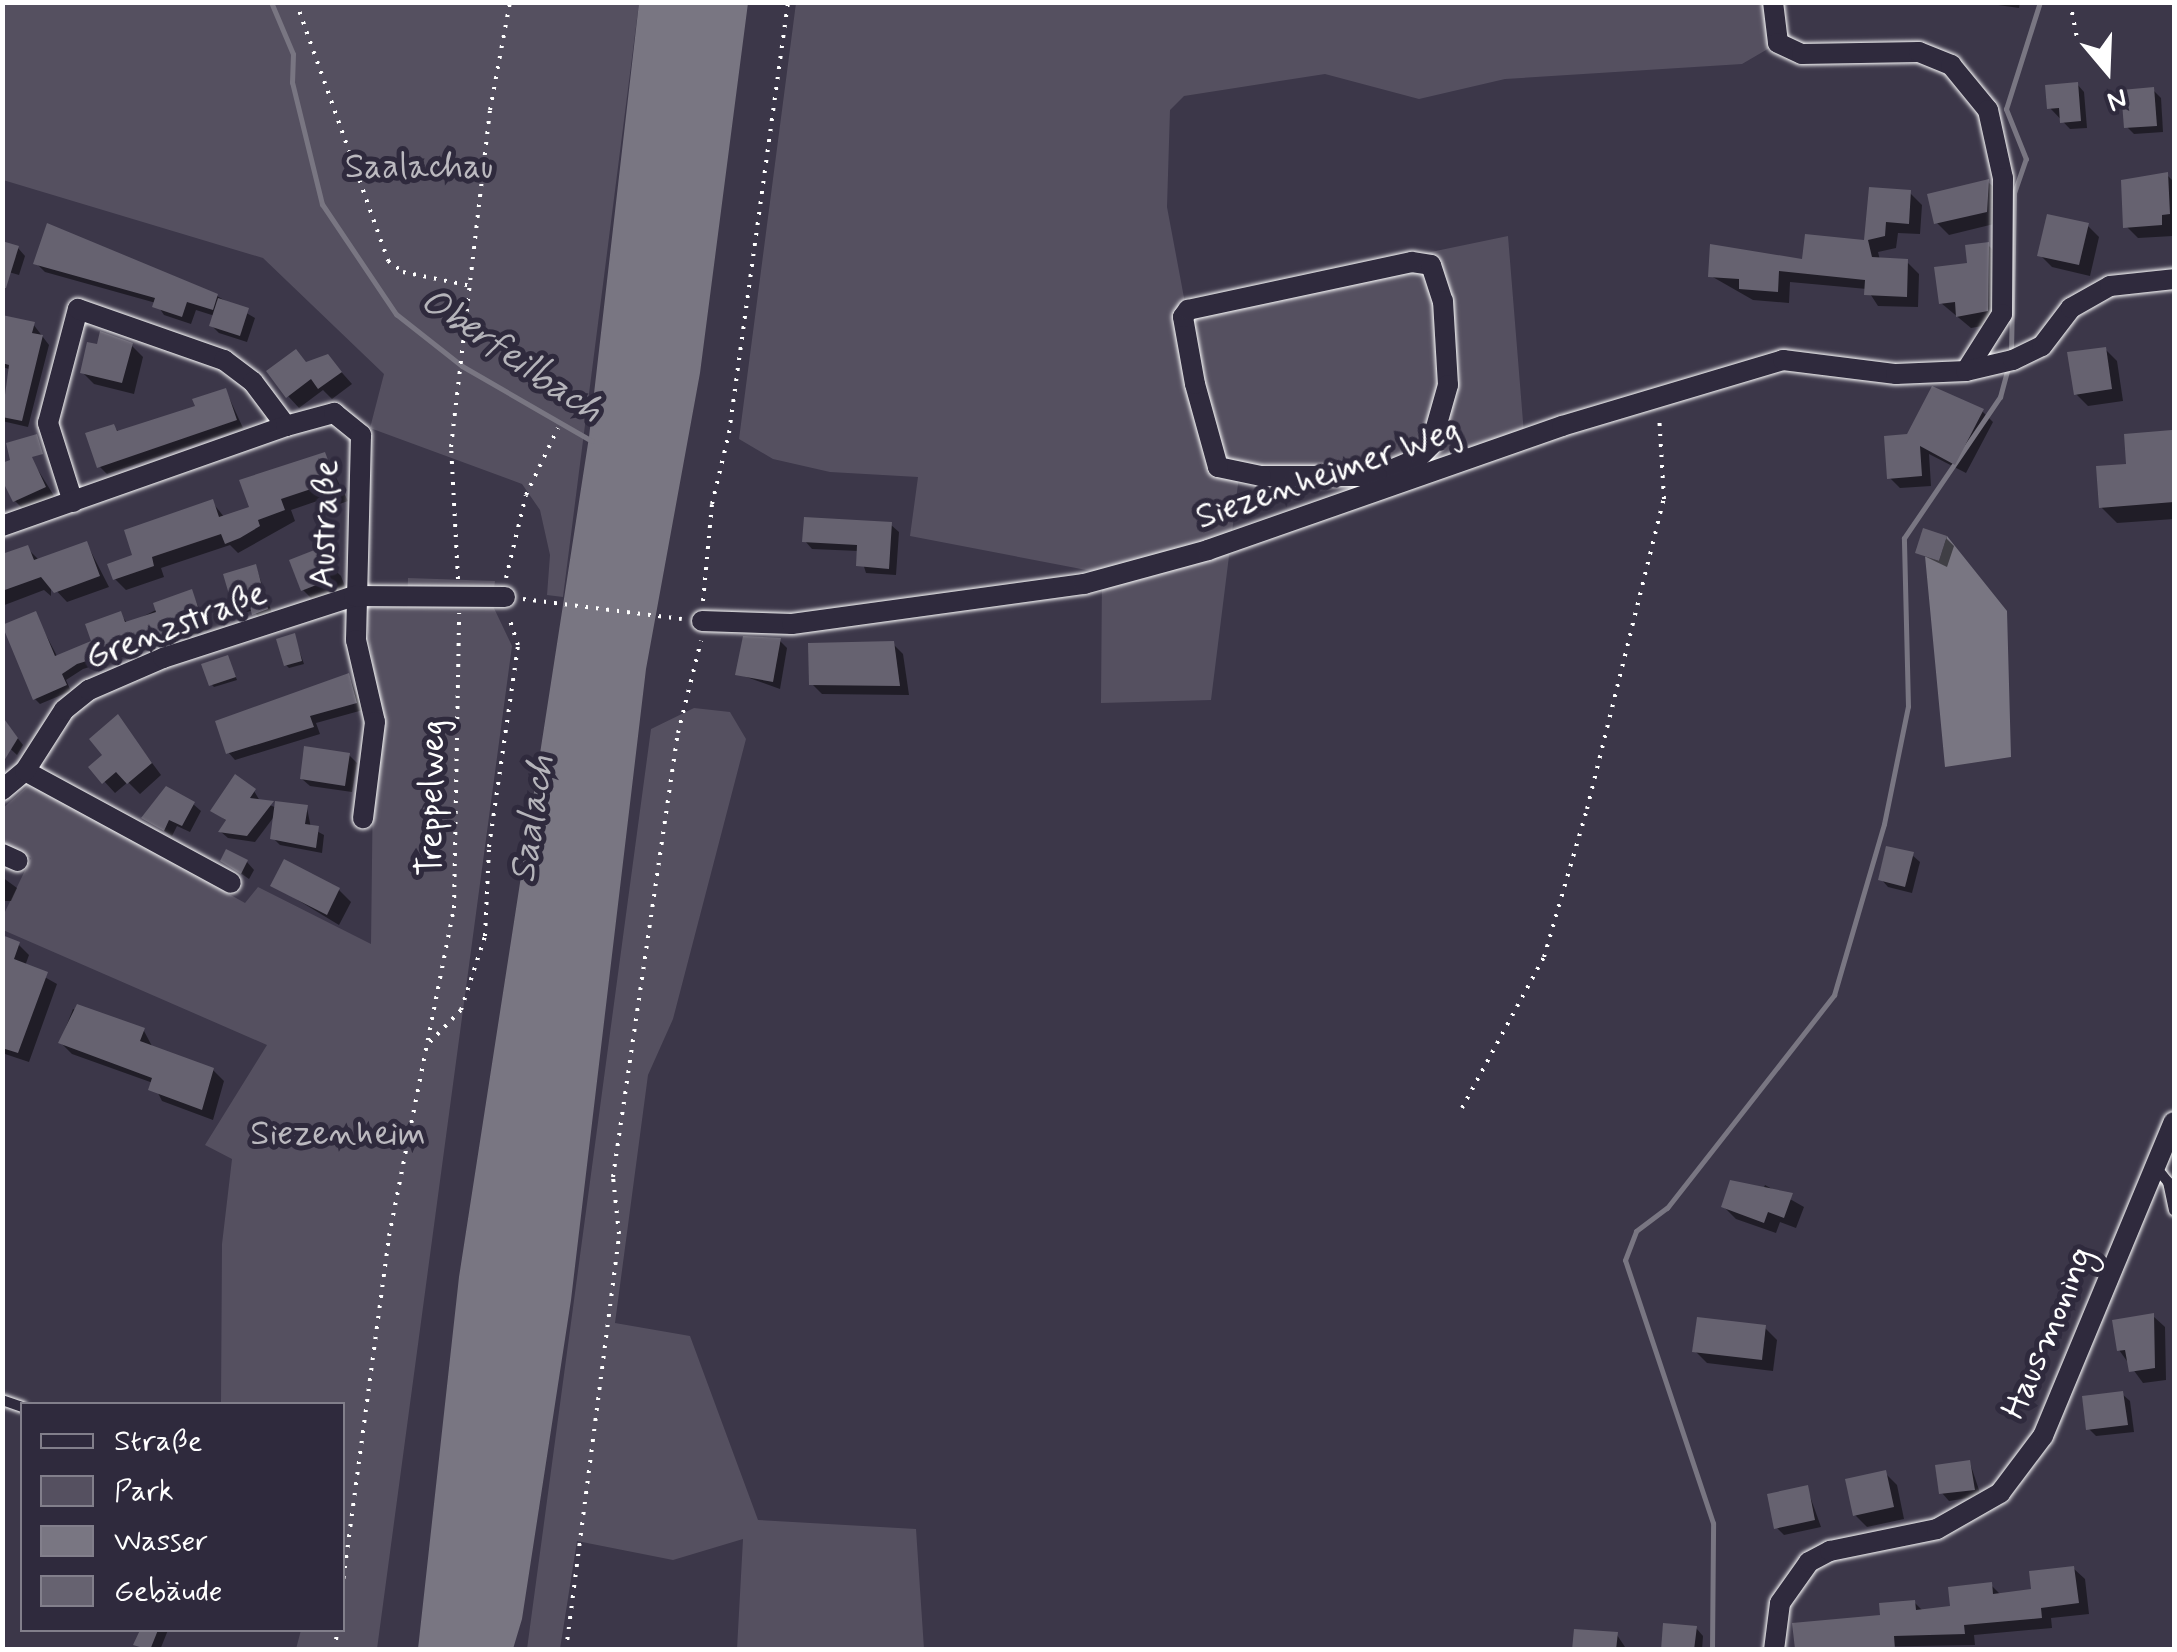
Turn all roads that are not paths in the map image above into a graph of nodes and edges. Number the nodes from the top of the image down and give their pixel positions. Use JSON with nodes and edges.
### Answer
{"nodes":[{"id":1,"x":1774,"y":2,"type":"edge"},
{"id":2,"x":2174,"y":279,"type":"edge"},
{"id":3,"x":1966,"y":371,"type":"junction"},
{"id":4,"x":286,"y":426,"type":"junction"},
{"id":5,"x":1436,"y":436,"type":"junction"},
{"id":6,"x":1461,"y":465,"type":"junction"},
{"id":7,"x":73,"y":502,"type":"junction"},
{"id":8,"x":2,"y":526,"type":"edge"},
{"id":9,"x":354,"y":596,"type":"junction"},
{"id":10,"x":509,"y":597,"type":"road end"},
{"id":11,"x":696,"y":620,"type":"road end"},
{"id":12,"x":25,"y":772,"type":"junction"},
{"id":13,"x":2,"y":790,"type":"edge"},
{"id":14,"x":363,"y":818,"type":"dead end"},
{"id":15,"x":231,"y":883,"type":"dead end"},
{"id":16,"x":2174,"y":1122,"type":"edge"},
{"id":17,"x":2155,"y":1165,"type":"junction"},
{"id":18,"x":2174,"y":1210,"type":"edge"},
{"id":19,"x":1774,"y":1650,"type":"edge"}],
"edges":[{"from":1,"to":3,"type":"street"},
{"from":2,"to":3,"type":"street","name":"Siezenheimer Weg"},
{"from":3,"to":6,"type":"street","name":"Siezenheimer Weg"},
{"from":4,"to":7,"type":"street","name":"Austraße"},
{"from":4,"to":7,"type":"street"},
{"from":4,"to":9,"type":"street","name":"Austraße"},
{"from":5,"to":5,"type":"street"},
{"from":5,"to":6,"type":"street"},
{"from":6,"to":11,"type":"street","name":"Siezenheimer Weg"},
{"from":7,"to":8,"type":"street","name":"Austraße"},
{"from":9,"to":10,"type":"street","name":"Grenzstraße"},
{"from":9,"to":12,"type":"street","name":"Grenzstraße"},
{"from":9,"to":14,"type":"street","name":"Austraße"},
{"from":12,"to":13,"type":"street","name":"Grenzstraße"},
{"from":12,"to":15,"type":"street"},
{"from":16,"to":17,"type":"street","name":"Hausmoning"},
{"from":17,"to":18,"type":"lane"},
{"from":17,"to":19,"type":"street","name":"Hausmoning"}]}
